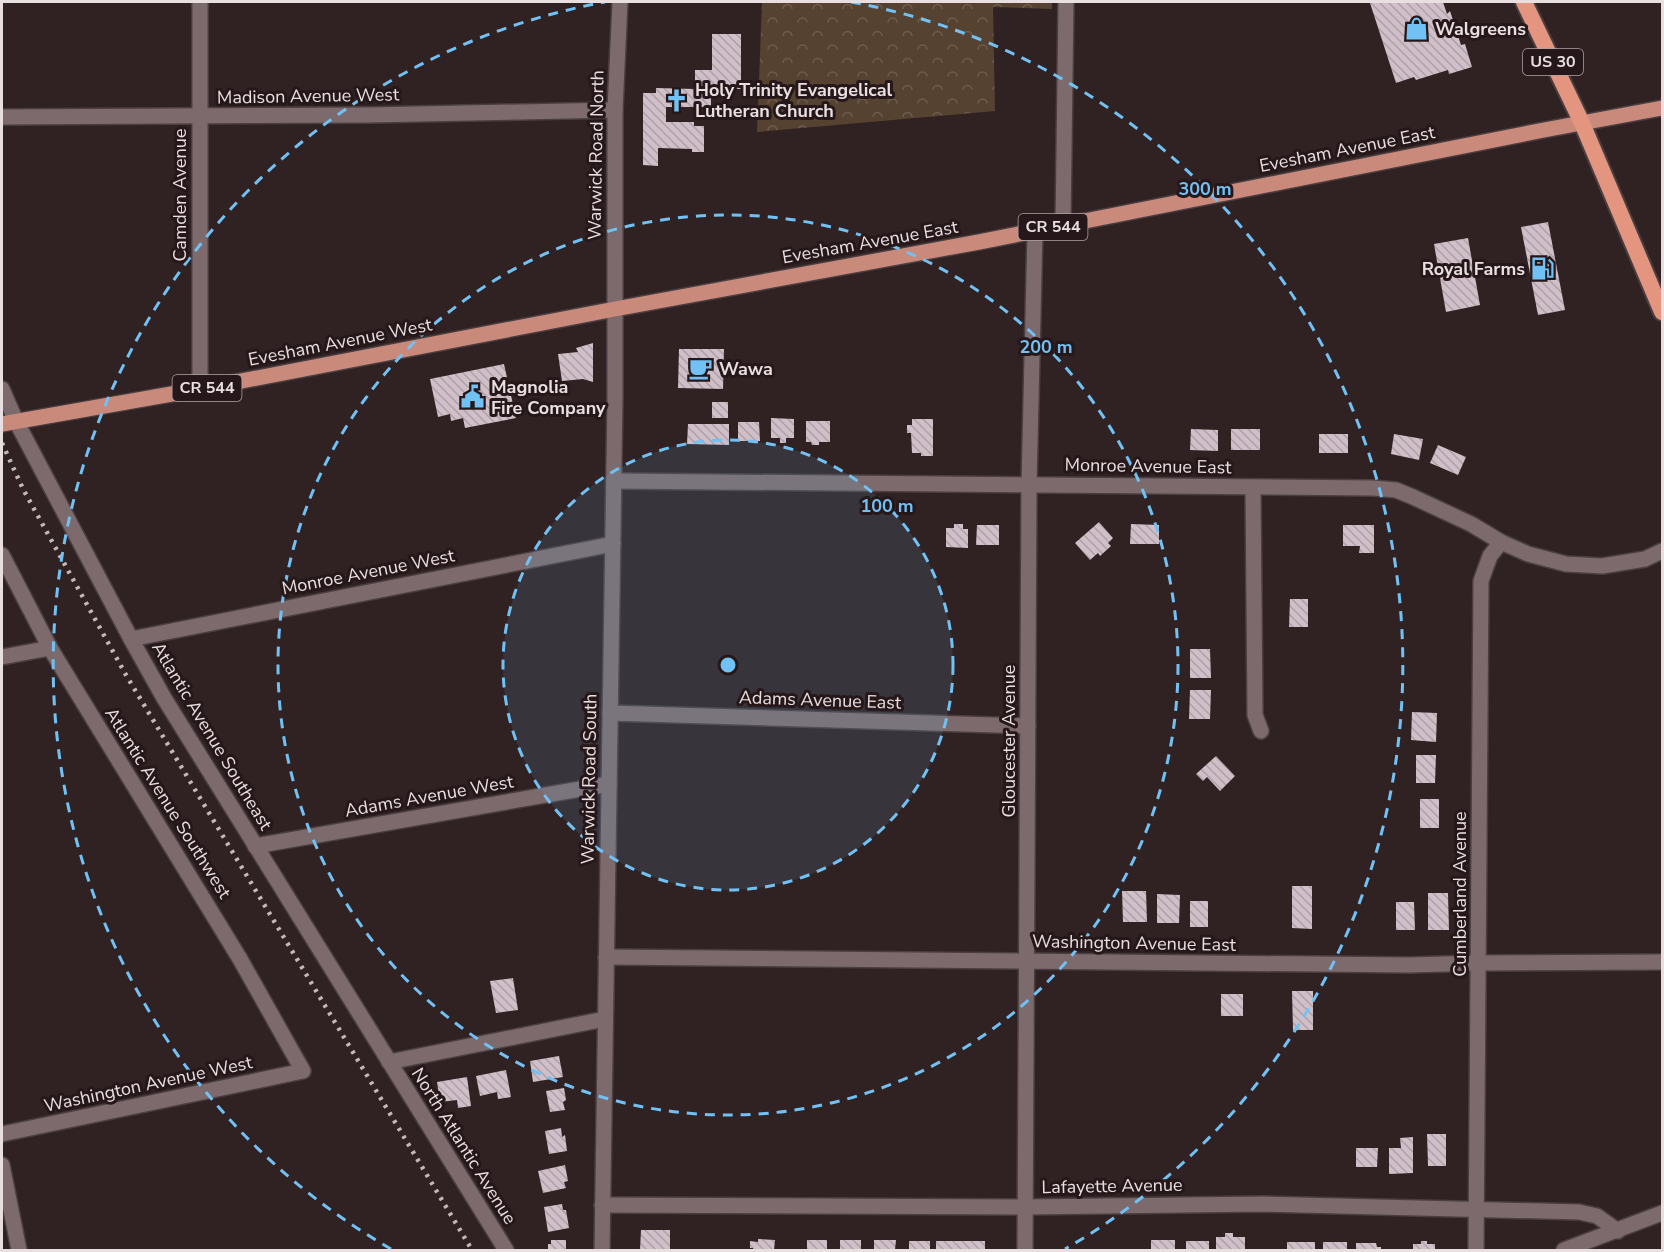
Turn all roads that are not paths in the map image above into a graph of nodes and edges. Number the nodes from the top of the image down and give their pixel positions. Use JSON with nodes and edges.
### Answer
{"nodes":[{"id":1,"x":200,"y":2,"type":"edge"},
{"id":2,"x":620,"y":2,"type":"edge"},
{"id":3,"x":1066,"y":2,"type":"edge"},
{"id":4,"x":1524,"y":2,"type":"edge"},
{"id":5,"x":1662,"y":108,"type":"edge"},
{"id":6,"x":615,"y":110,"type":"junction"},
{"id":7,"x":200,"y":116,"type":"junction"},
{"id":8,"x":2,"y":117,"type":"edge"},
{"id":9,"x":1582,"y":123,"type":"junction"},
{"id":10,"x":1063,"y":225,"type":"junction"},
{"id":11,"x":1035,"y":231,"type":"junction"},
{"id":12,"x":615,"y":309,"type":"junction"},
{"id":13,"x":1662,"y":312,"type":"edge"},
{"id":14,"x":2,"y":389,"type":"edge"},
{"id":15,"x":200,"y":389,"type":"junction"},
{"id":16,"x":9,"y":422,"type":"edge"},
{"id":17,"x":614,"y":482,"type":"junction"},
{"id":18,"x":1029,"y":485,"type":"junction"},
{"id":19,"x":1253,"y":487,"type":"junction"},
{"id":20,"x":1501,"y":542,"type":"junction"},
{"id":21,"x":614,"y":544,"type":"junction"},
{"id":22,"x":1662,"y":551,"type":"edge"},
{"id":23,"x":2,"y":555,"type":"edge"},
{"id":24,"x":130,"y":639,"type":"junction"},
{"id":25,"x":50,"y":648,"type":"junction"},
{"id":26,"x":2,"y":657,"type":"edge"},
{"id":27,"x":610,"y":713,"type":"junction"},
{"id":28,"x":1028,"y":726,"type":"junction"},
{"id":29,"x":1261,"y":730,"type":"dead end"},
{"id":30,"x":609,"y":784,"type":"junction"},
{"id":31,"x":255,"y":846,"type":"junction"},
{"id":32,"x":606,"y":957,"type":"junction"},
{"id":33,"x":1027,"y":961,"type":"junction"},
{"id":34,"x":1662,"y":962,"type":"edge"},
{"id":35,"x":1479,"y":963,"type":"junction"},
{"id":36,"x":605,"y":1019,"type":"junction"},
{"id":37,"x":389,"y":1062,"type":"junction"},
{"id":38,"x":303,"y":1071,"type":"joint"},
{"id":39,"x":2,"y":1134,"type":"edge"},
{"id":40,"x":2,"y":1165,"type":"edge"},
{"id":41,"x":602,"y":1204,"type":"junction"},
{"id":42,"x":1026,"y":1207,"type":"junction"},
{"id":43,"x":1477,"y":1209,"type":"junction"},
{"id":44,"x":1662,"y":1213,"type":"edge"},
{"id":45,"x":1618,"y":1231,"type":"junction"},
{"id":46,"x":19,"y":1251,"type":"edge"},
{"id":47,"x":506,"y":1251,"type":"edge"},
{"id":48,"x":602,"y":1251,"type":"edge"},
{"id":49,"x":1025,"y":1251,"type":"edge"},
{"id":50,"x":1476,"y":1251,"type":"edge"},
{"id":51,"x":1564,"y":1251,"type":"edge"}],
"edges":[{"from":1,"to":7,"type":"street","name":"Camden Avenue"},
{"from":2,"to":6,"type":"street","name":"Warwick Road North"},
{"from":3,"to":10,"type":"street"},
{"from":4,"to":9,"type":"highway","number":"US 30"},
{"from":5,"to":9,"type":"main road","name":"Evesham Avenue East","number":"CR 544"},
{"from":6,"to":7,"type":"street","name":"Madison Avenue West"},
{"from":6,"to":12,"type":"street","name":"Warwick Road North"},
{"from":7,"to":8,"type":"street","name":"Madison Avenue West"},
{"from":7,"to":15,"type":"street","name":"Camden Avenue"},
{"from":9,"to":10,"type":"main road","name":"Evesham Avenue East","number":"CR 544"},
{"from":9,"to":13,"type":"highway","number":"US 30"},
{"from":10,"to":11,"type":"main road","name":"Evesham Avenue East","number":"CR 544"},
{"from":11,"to":12,"type":"main road","name":"Evesham Avenue East","number":"CR 544"},
{"from":11,"to":18,"type":"street","name":"Gloucester Avenue"},
{"from":12,"to":15,"type":"main road","name":"Evesham Avenue West","number":"CR 544"},
{"from":12,"to":17,"type":"street","name":"Warwick Road South"},
{"from":14,"to":16,"type":"street","name":"Atlantic Avenue Southeast"},
{"from":15,"to":16,"type":"main road","name":"Evesham Avenue West","number":"CR 544"},
{"from":16,"to":24,"type":"street","name":"Atlantic Avenue Southeast"},
{"from":17,"to":18,"type":"street","name":"Monroe Avenue East"},
{"from":17,"to":21,"type":"street","name":"Warwick Road South"},
{"from":18,"to":19,"type":"street","name":"Monroe Avenue East"},
{"from":18,"to":28,"type":"street","name":"Gloucester Avenue"},
{"from":19,"to":20,"type":"street","name":"Monroe Avenue East"},
{"from":19,"to":29,"type":"street"},
{"from":20,"to":22,"type":"street","name":"Monroe Avenue East"},
{"from":20,"to":35,"type":"street","name":"Cumberland Avenue"},
{"from":21,"to":24,"type":"street","name":"Monroe Avenue West"},
{"from":21,"to":27,"type":"street","name":"Warwick Road South"},
{"from":23,"to":25,"type":"street","name":"Atlantic Avenue Southwest"},
{"from":24,"to":31,"type":"street","name":"Atlantic Avenue Southeast"},
{"from":25,"to":26,"type":"street"},
{"from":25,"to":38,"type":"street","name":"Atlantic Avenue Southwest"},
{"from":27,"to":28,"type":"street","name":"Adams Avenue East"},
{"from":27,"to":30,"type":"street","name":"Warwick Road South"},
{"from":28,"to":33,"type":"street","name":"Gloucester Avenue"},
{"from":30,"to":31,"type":"street","name":"Adams Avenue West"},
{"from":30,"to":32,"type":"street","name":"Warwick Road South"},
{"from":31,"to":37,"type":"street","name":"Atlantic Avenue Southeast"},
{"from":32,"to":33,"type":"street","name":"Washington Avenue East"},
{"from":32,"to":36,"type":"street","name":"Warwick Road South"},
{"from":33,"to":35,"type":"street","name":"Washington Avenue East"},
{"from":33,"to":42,"type":"street","name":"Gloucester Avenue"},
{"from":34,"to":35,"type":"street","name":"Washington Avenue East"},
{"from":35,"to":43,"type":"street","name":"Cumberland Avenue"},
{"from":36,"to":37,"type":"street"},
{"from":36,"to":41,"type":"street","name":"Warwick Road South"},
{"from":37,"to":47,"type":"street","name":"North Atlantic Avenue"},
{"from":38,"to":39,"type":"street","name":"Washington Avenue West"},
{"from":40,"to":46,"type":"street"},
{"from":41,"to":42,"type":"street","name":"Lafayette Avenue"},
{"from":41,"to":48,"type":"street","name":"Warwick Road South"},
{"from":42,"to":43,"type":"street","name":"Lafayette Avenue"},
{"from":42,"to":49,"type":"street","name":"Gloucester Avenue"},
{"from":43,"to":45,"type":"street","name":"Lafayette Avenue"},
{"from":43,"to":50,"type":"street","name":"Cumberland Avenue"},
{"from":44,"to":45,"type":"street"},
{"from":45,"to":51,"type":"street"}]}
